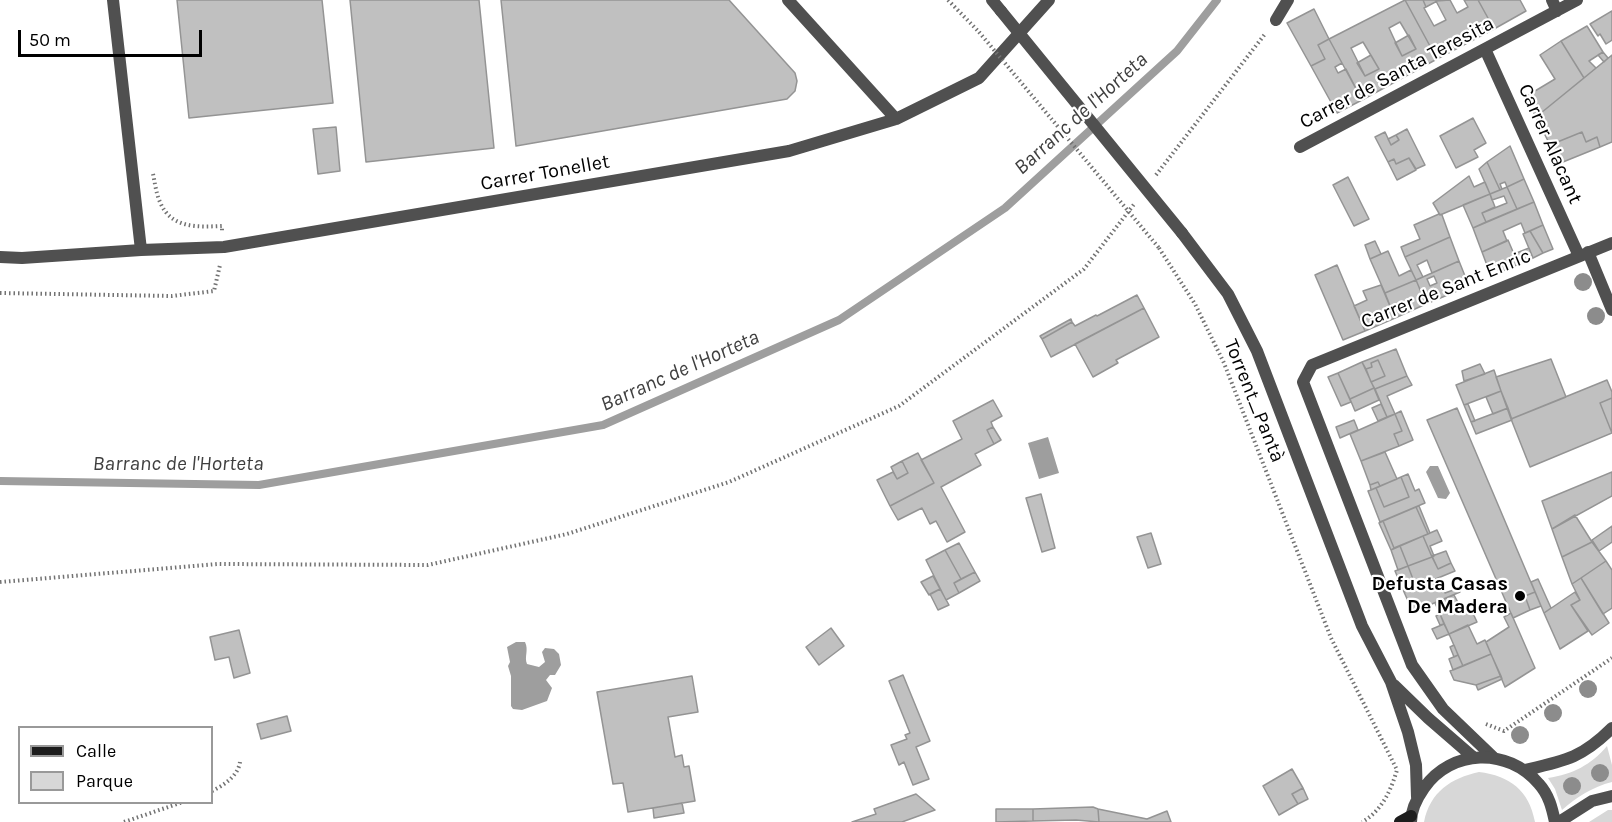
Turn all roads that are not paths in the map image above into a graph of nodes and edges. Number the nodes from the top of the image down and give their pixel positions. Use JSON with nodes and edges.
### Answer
{"nodes":[{"id":1,"x":113,"y":0,"type":"edge"},
{"id":2,"x":788,"y":0,"type":"edge"},
{"id":3,"x":992,"y":0,"type":"edge"},
{"id":4,"x":1048,"y":0,"type":"edge"},
{"id":5,"x":1288,"y":0,"type":"edge"},
{"id":6,"x":1577,"y":0,"type":"edge"},
{"id":7,"x":1554,"y":5,"type":"edge"},
{"id":8,"x":1276,"y":20,"type":"road end"},
{"id":9,"x":1485,"y":48,"type":"junction"},
{"id":10,"x":896,"y":119,"type":"junction"},
{"id":11,"x":1300,"y":147,"type":"dead end"},
{"id":12,"x":1612,"y":243,"type":"edge"},
{"id":13,"x":141,"y":250,"type":"junction"},
{"id":14,"x":1584,"y":254,"type":"junction"},
{"id":15,"x":0,"y":257,"type":"edge"},
{"id":16,"x":1612,"y":310,"type":"edge"},
{"id":17,"x":1390,"y":682,"type":"junction"},
{"id":18,"x":1612,"y":728,"type":"edge"},
{"id":19,"x":1473,"y":757,"type":"junction"},
{"id":20,"x":1493,"y":757,"type":"junction"},
{"id":21,"x":1525,"y":770,"type":"junction"},
{"id":22,"x":1612,"y":796,"type":"edge"},
{"id":23,"x":1417,"y":797,"type":"junction"},
{"id":24,"x":1407,"y":820,"type":"edge"},
{"id":25,"x":1557,"y":822,"type":"edge"}],
"edges":[{"from":1,"to":13,"type":"street"},
{"from":2,"to":10,"type":"street"},
{"from":3,"to":17,"type":"street","bridge":true},
{"from":4,"to":10,"type":"street","name":"Carrer Tonellet"},
{"from":5,"to":8,"type":"street"},
{"from":6,"to":7,"type":"street","name":"Carrer de Santa Teresita"},
{"from":7,"to":9,"type":"street","name":"Carrer de Santa Teresita"},
{"from":9,"to":11,"type":"street","name":"Carrer de Santa Teresita"},
{"from":9,"to":14,"type":"street","name":"Carrer Alacant"},
{"from":10,"to":13,"type":"street","name":"Carrer Tonellet"},
{"from":12,"to":14,"type":"street","name":"Carrer de Sant Enric"},
{"from":13,"to":15,"type":"street","name":"Carrer Tonellet"},
{"from":14,"to":16,"type":"street","name":"Carrer Alacant"},
{"from":14,"to":20,"type":"street","name":"Carrer de Sant Enric"},
{"from":17,"to":19,"type":"street"},
{"from":17,"to":23,"type":"street"},
{"from":18,"to":21,"type":"street"},
{"from":19,"to":20,"type":"street"},
{"from":19,"to":23,"type":"street"},
{"from":20,"to":21,"type":"street"},
{"from":21,"to":25,"type":"street"},
{"from":22,"to":25,"type":"street"},
{"from":23,"to":24,"type":"street"}]}
